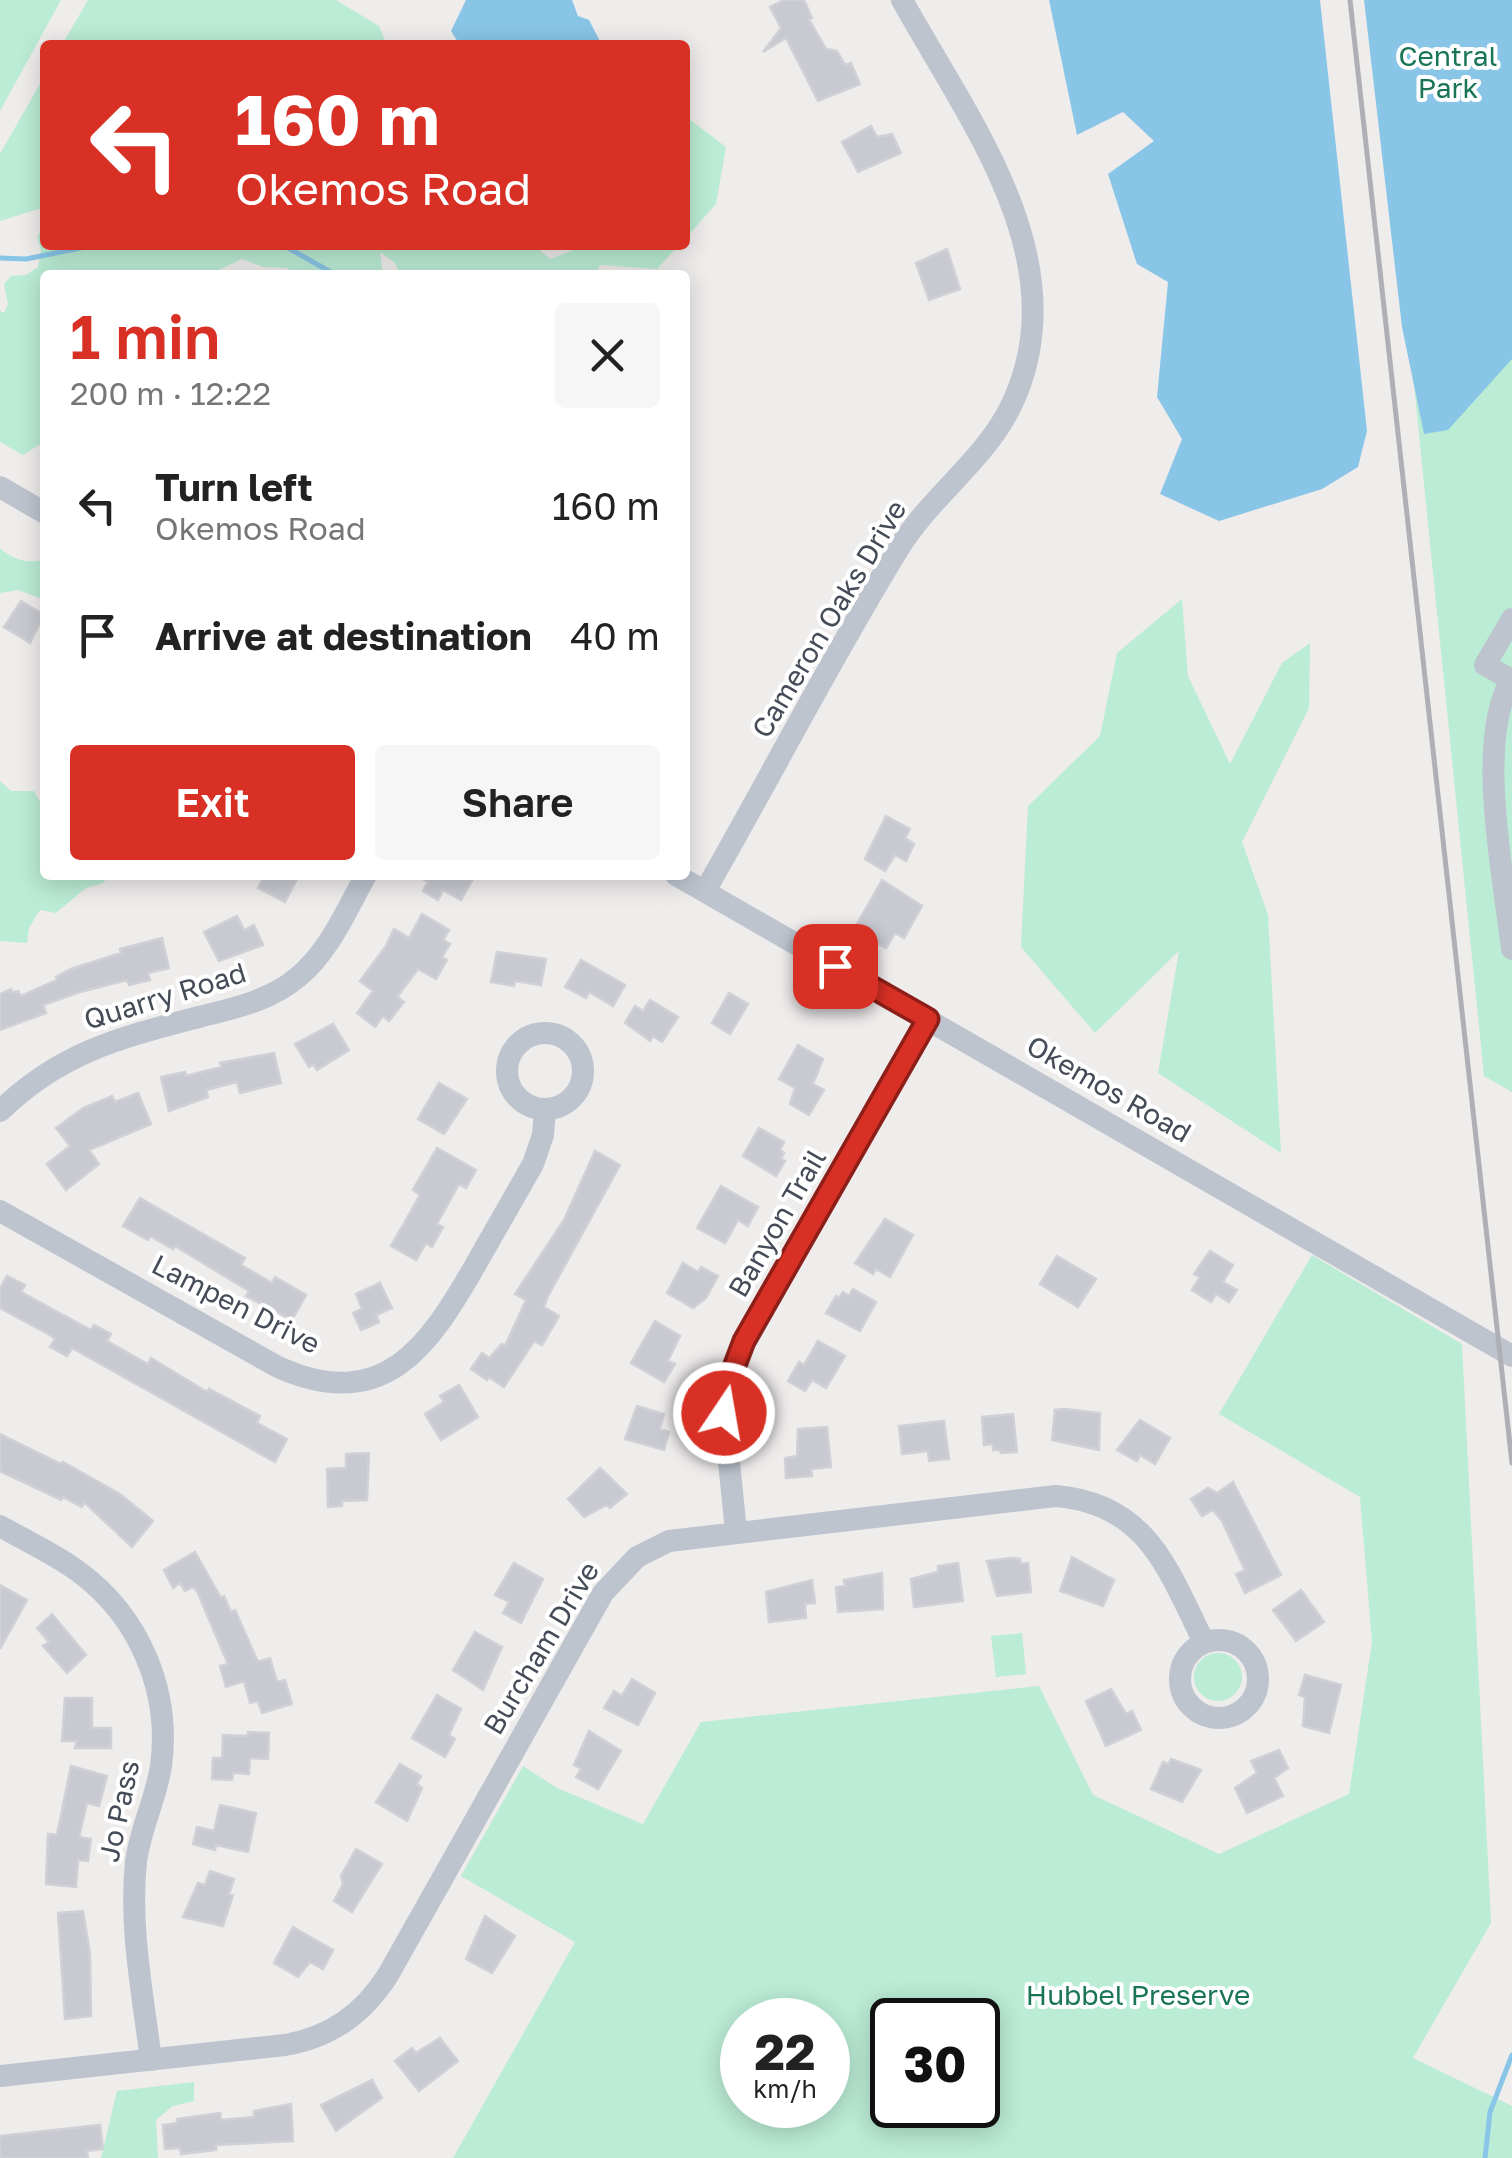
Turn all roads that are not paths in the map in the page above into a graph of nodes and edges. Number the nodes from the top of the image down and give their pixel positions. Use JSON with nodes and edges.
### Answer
{"nodes":[{"id":1,"x":902,"y":0,"type":"edge"},
{"id":2,"x":0,"y":487,"type":"edge"},
{"id":3,"x":40,"y":510,"type":"edge"},
{"id":4,"x":1512,"y":619,"type":"edge"},
{"id":5,"x":1511,"y":680,"type":"edge"},
{"id":6,"x":363,"y":880,"type":"edge"},
{"id":7,"x":685,"y":880,"type":"edge"},
{"id":8,"x":704,"y":891,"type":"junction"},
{"id":9,"x":1512,"y":949,"type":"edge"},
{"id":10,"x":928,"y":1019,"type":"junction"},
{"id":11,"x":545,"y":1109,"type":"dead end"},
{"id":12,"x":0,"y":1112,"type":"edge"},
{"id":13,"x":0,"y":1211,"type":"edge"},
{"id":14,"x":1512,"y":1356,"type":"edge"},
{"id":15,"x":0,"y":1526,"type":"edge"},
{"id":16,"x":736,"y":1531,"type":"junction"},
{"id":17,"x":1204,"y":1642,"type":"dead end"},
{"id":18,"x":151,"y":2060,"type":"junction"},
{"id":19,"x":0,"y":2076,"type":"edge"}],
"edges":[{"from":1,"to":8,"type":"street","name":"Cameron Oaks Drive"},
{"from":2,"to":3,"type":"street"},
{"from":4,"to":5,"type":"street"},
{"from":5,"to":9,"type":"street"},
{"from":6,"to":12,"type":"street","name":"Quarry Road"},
{"from":7,"to":8,"type":"street","name":"Okemos Road"},
{"from":8,"to":10,"type":"street","name":"Okemos Road"},
{"from":10,"to":14,"type":"street","name":"Okemos Road"},
{"from":10,"to":16,"type":"street","name":"Banyon Trail"},
{"from":11,"to":13,"type":"street","name":"Lampen Drive"},
{"from":15,"to":18,"type":"street","name":"Jo Pass"},
{"from":16,"to":17,"type":"street","name":"Burcham Drive"},
{"from":16,"to":18,"type":"street","name":"Burcham Drive"},
{"from":18,"to":19,"type":"street","name":"Burcham Drive"}]}
